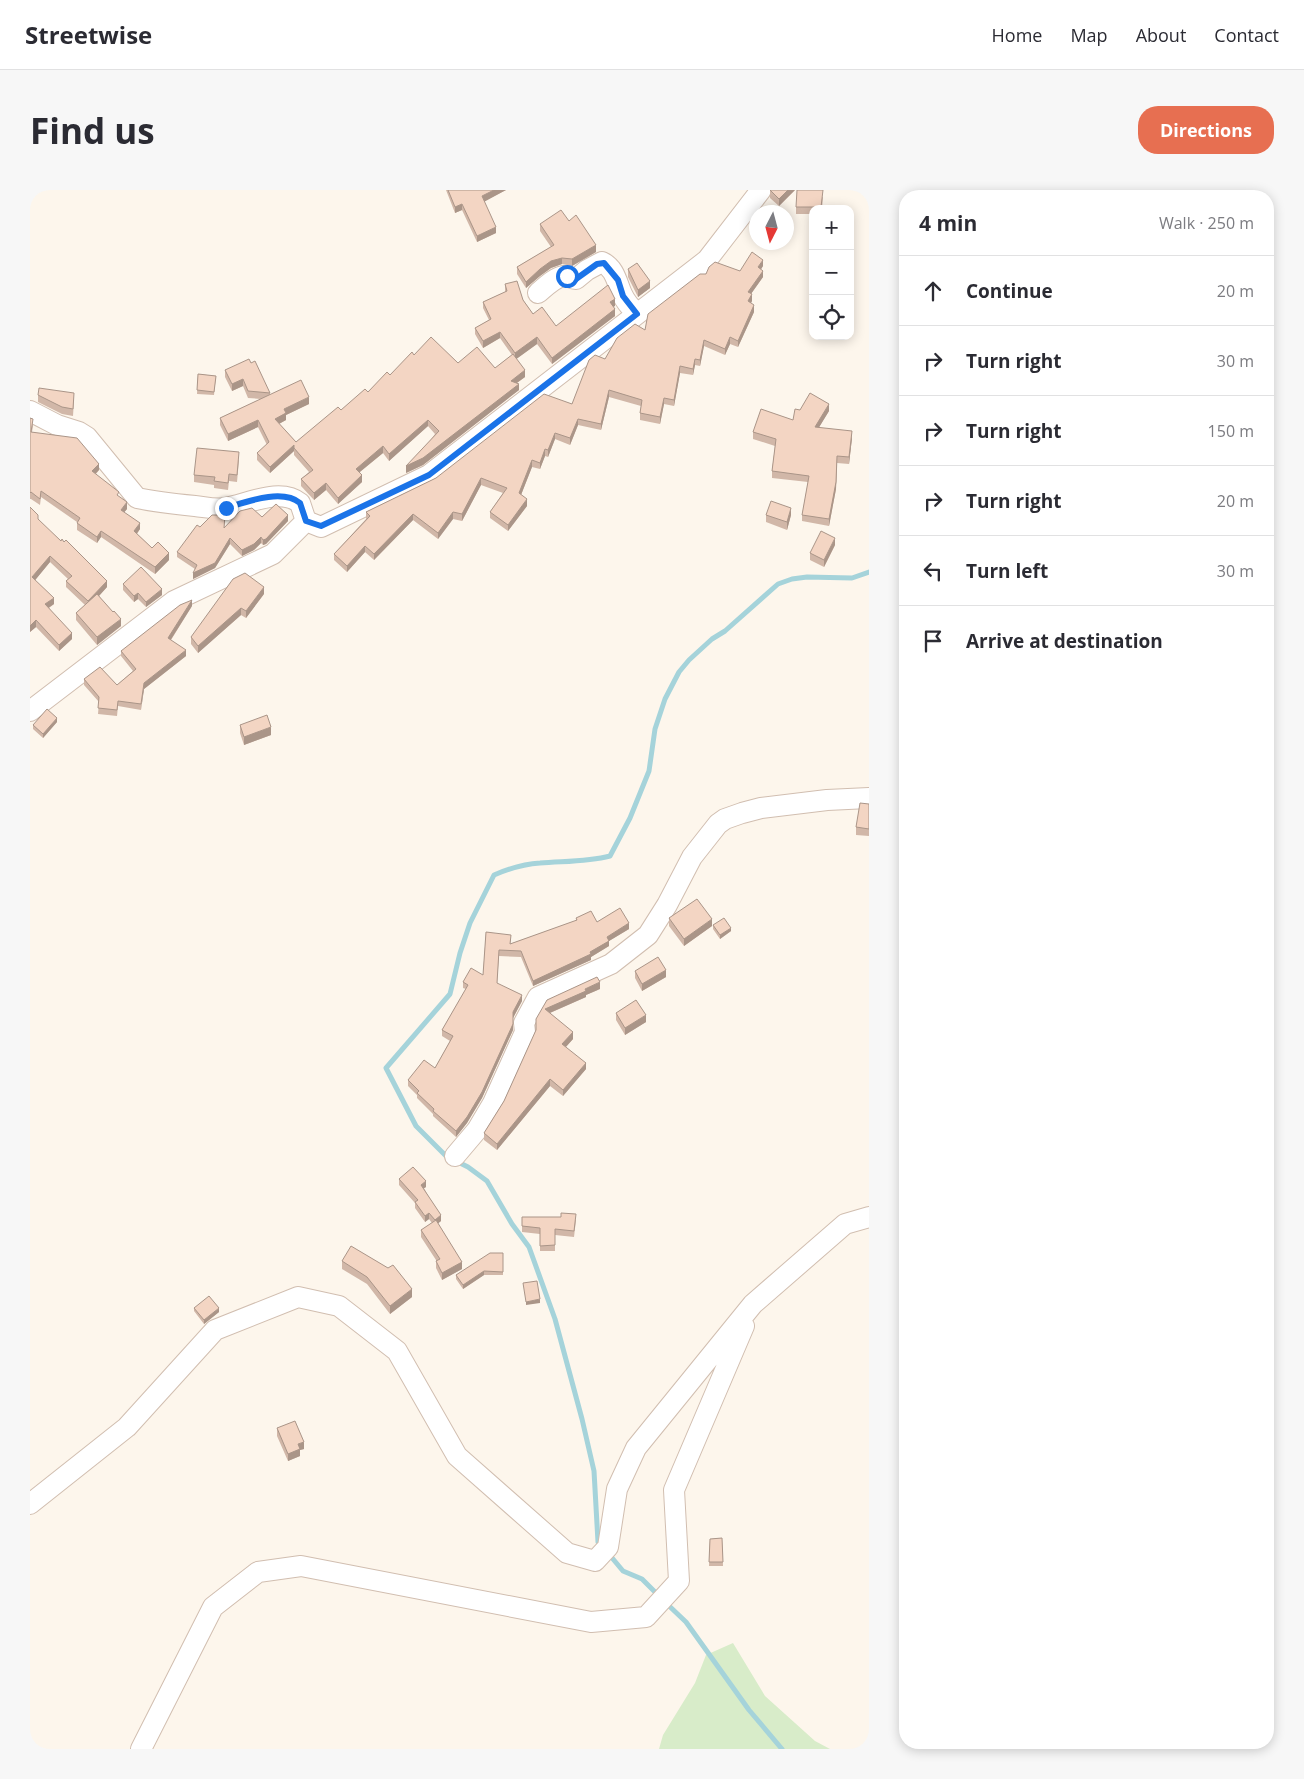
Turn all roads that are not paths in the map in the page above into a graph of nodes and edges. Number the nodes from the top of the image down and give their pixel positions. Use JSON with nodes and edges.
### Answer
{"nodes":[{"id":1,"x":762,"y":190,"type":"edge"},
{"id":2,"x":538,"y":293,"type":"dead end"},
{"id":3,"x":637,"y":314,"type":"junction"},
{"id":4,"x":30,"y":411,"type":"edge"},
{"id":5,"x":306,"y":521,"type":"junction"},
{"id":6,"x":30,"y":711,"type":"edge"},
{"id":7,"x":869,"y":798,"type":"edge"},
{"id":8,"x":455,"y":1156,"type":"dead end"},
{"id":9,"x":869,"y":1217,"type":"edge"},
{"id":10,"x":754,"y":1304,"type":"junction"},
{"id":11,"x":30,"y":1504,"type":"edge"},
{"id":12,"x":142,"y":1749,"type":"edge"}],
"edges":[{"from":1,"to":3,"type":"street"},
{"from":2,"to":3,"type":"street"},
{"from":3,"to":5,"type":"street"},
{"from":4,"to":5,"type":"street"},
{"from":5,"to":6,"type":"street"},
{"from":7,"to":8,"type":"street"},
{"from":9,"to":10,"type":"street"},
{"from":10,"to":11,"type":"street"},
{"from":10,"to":12,"type":"street"}]}
